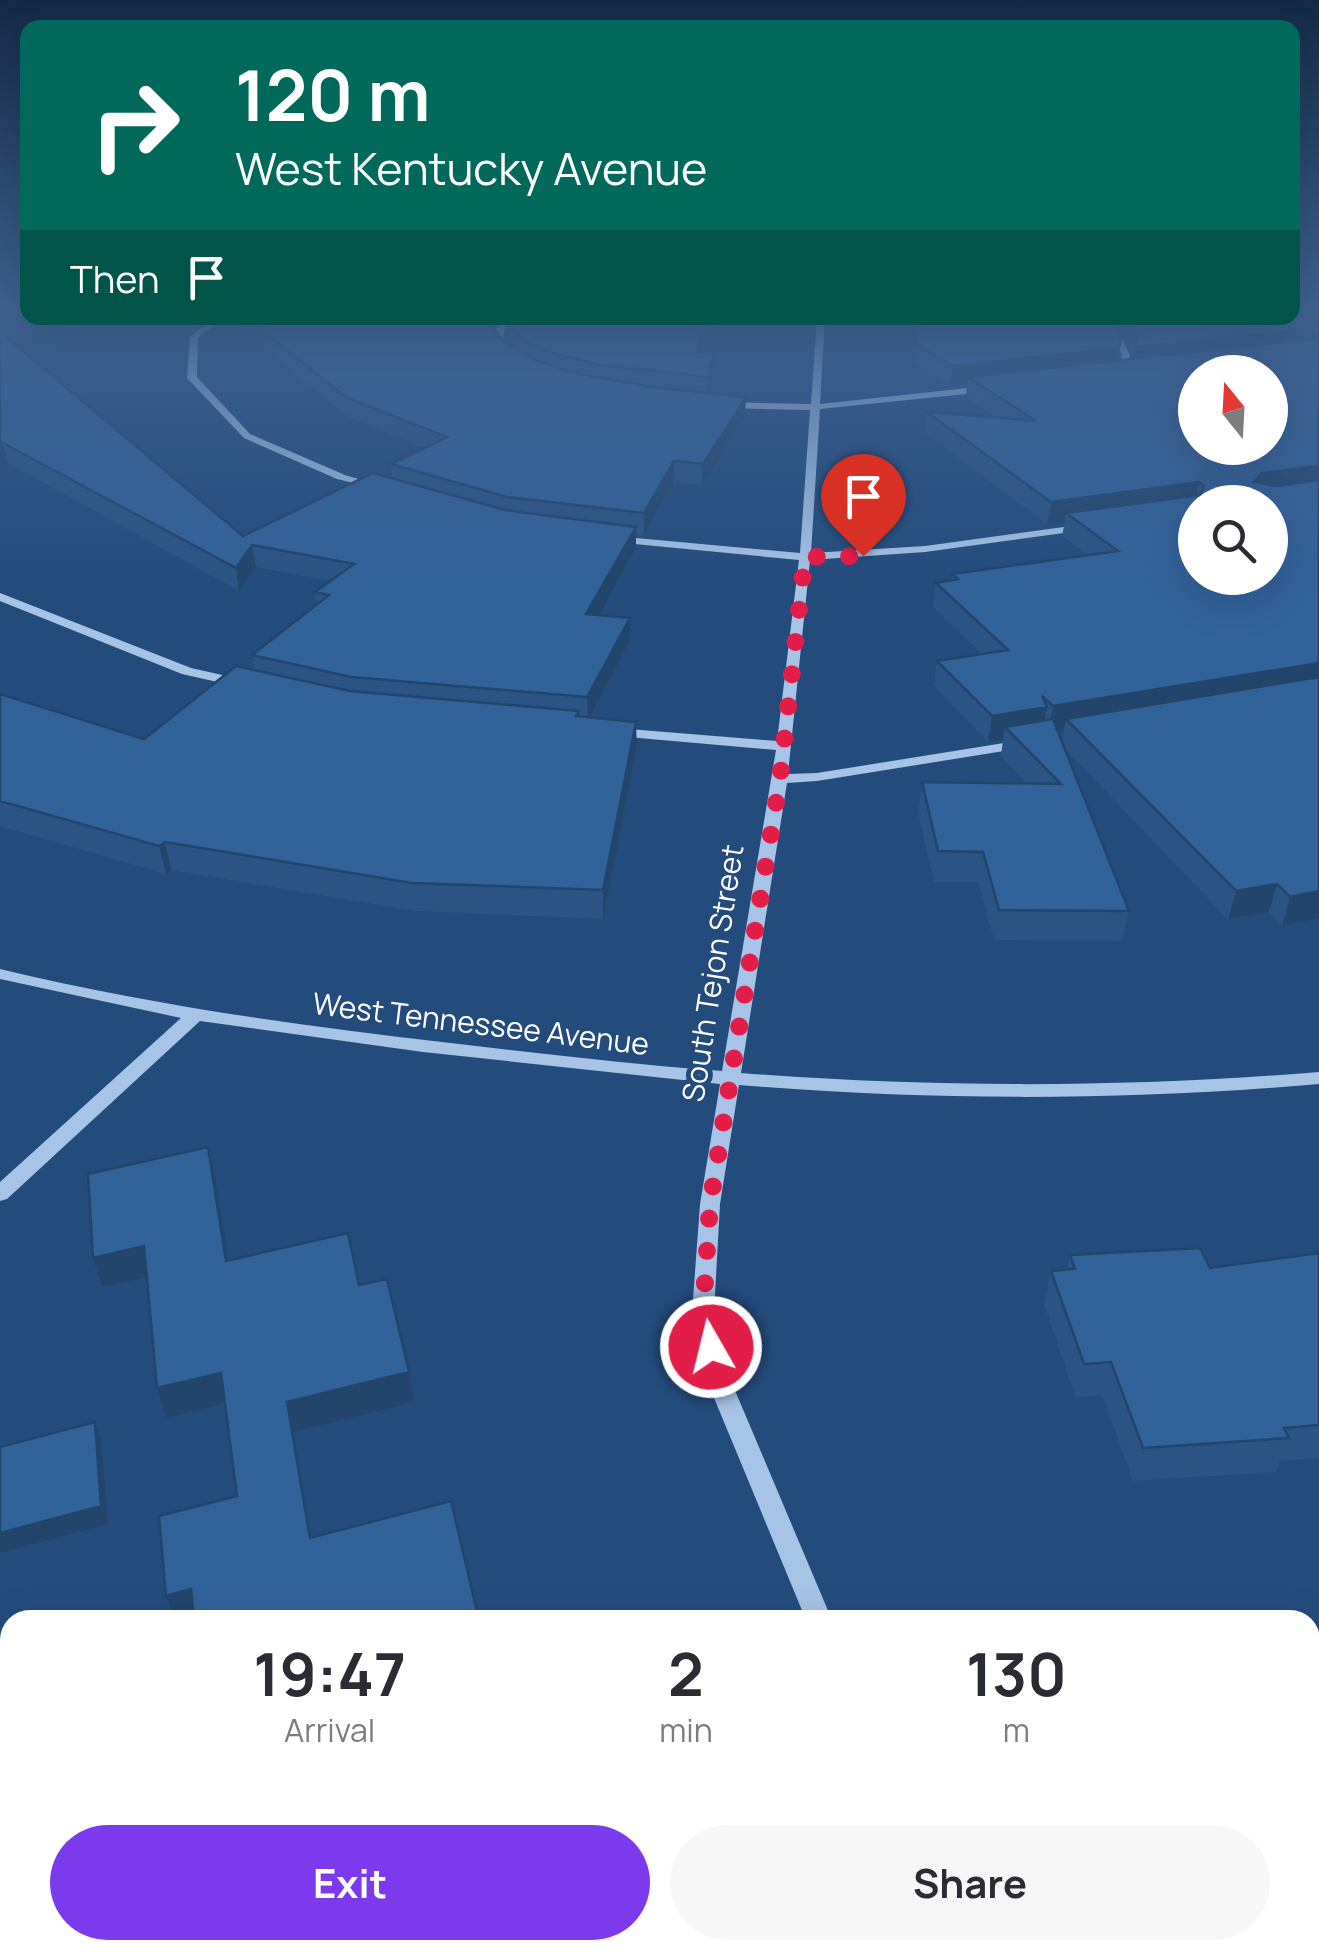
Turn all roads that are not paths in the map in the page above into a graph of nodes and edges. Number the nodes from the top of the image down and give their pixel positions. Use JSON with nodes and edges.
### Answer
{"nodes":[{"id":1,"x":210,"y":397,"type":"edge"},
{"id":2,"x":817,"y":397,"type":"edge"},
{"id":3,"x":903,"y":397,"type":"edge"},
{"id":4,"x":705,"y":404,"type":"edge"},
{"id":5,"x":816,"y":407,"type":"junction"},
{"id":6,"x":396,"y":493,"type":"edge"},
{"id":7,"x":1098,"y":525,"type":"edge"},
{"id":8,"x":598,"y":537,"type":"edge"},
{"id":9,"x":805,"y":557,"type":"junction"},
{"id":10,"x":0,"y":597,"type":"edge"},
{"id":11,"x":262,"y":688,"type":"edge"},
{"id":12,"x":608,"y":731,"type":"edge"},
{"id":13,"x":1044,"y":741,"type":"edge"},
{"id":14,"x":783,"y":746,"type":"junction"},
{"id":15,"x":780,"y":779,"type":"junction"},
{"id":16,"x":0,"y":974,"type":"edge"},
{"id":17,"x":196,"y":1015,"type":"junction"},
{"id":18,"x":1319,"y":1078,"type":"edge"},
{"id":19,"x":729,"y":1081,"type":"junction"},
{"id":20,"x":0,"y":1194,"type":"edge"},
{"id":21,"x":815,"y":1610,"type":"edge"}],
"edges":[{"from":1,"to":6,"type":"street"},
{"from":2,"to":5,"type":"street","name":"South Tejon Street"},
{"from":3,"to":5,"type":"street"},
{"from":4,"to":5,"type":"street"},
{"from":5,"to":9,"type":"street","name":"South Tejon Street"},
{"from":7,"to":9,"type":"street"},
{"from":8,"to":9,"type":"street"},
{"from":9,"to":14,"type":"street","name":"South Tejon Street"},
{"from":10,"to":11,"type":"street"},
{"from":12,"to":14,"type":"street"},
{"from":13,"to":15,"type":"street"},
{"from":14,"to":15,"type":"street","name":"South Tejon Street"},
{"from":15,"to":19,"type":"street","name":"South Tejon Street"},
{"from":16,"to":17,"type":"street","name":"West Tennessee Avenue"},
{"from":17,"to":19,"type":"street","name":"West Tennessee Avenue"},
{"from":17,"to":20,"type":"street"},
{"from":18,"to":19,"type":"street","name":"West Tennessee Avenue"},
{"from":19,"to":21,"type":"street","name":"South Tejon Street"}]}
